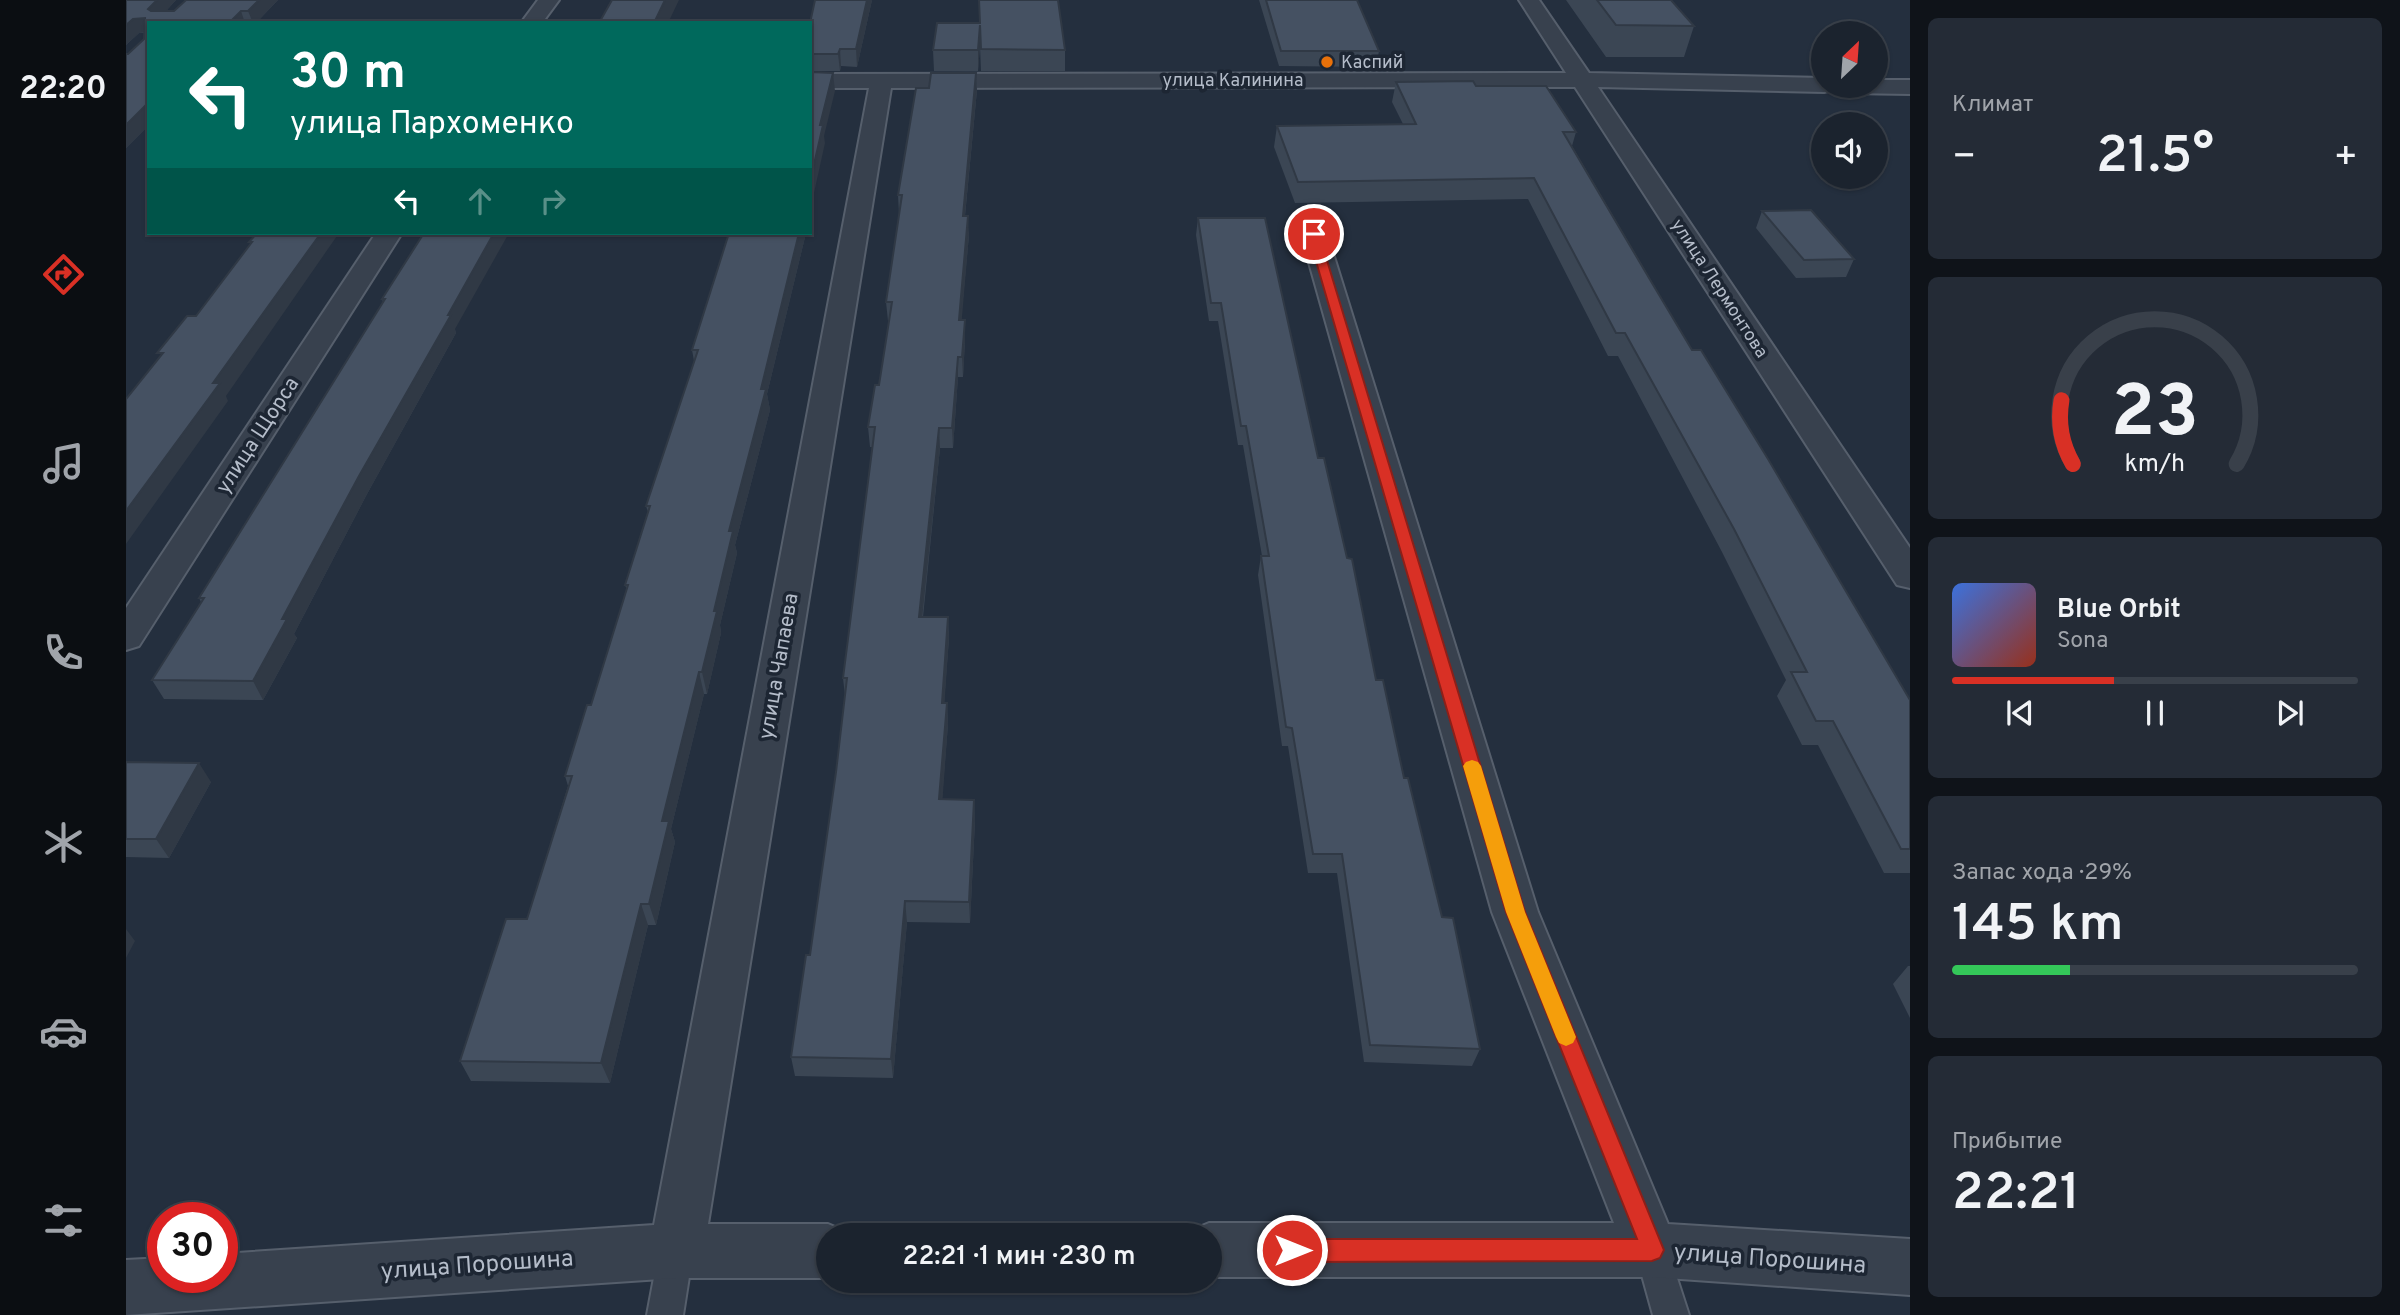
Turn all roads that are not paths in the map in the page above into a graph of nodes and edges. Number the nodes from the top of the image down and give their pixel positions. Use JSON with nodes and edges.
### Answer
{"nodes":[{"id":1,"x":548,"y":0,"type":"edge"},
{"id":2,"x":1529,"y":0,"type":"edge"},
{"id":3,"x":532,"y":21,"type":"edge"},
{"id":4,"x":1583,"y":80,"type":"junction"},
{"id":5,"x":812,"y":81,"type":"edge"},
{"id":6,"x":881,"y":82,"type":"junction"},
{"id":7,"x":1811,"y":85,"type":"edge"},
{"id":8,"x":1888,"y":87,"type":"edge"},
{"id":9,"x":1910,"y":87,"type":"edge"},
{"id":10,"x":1314,"y":234,"type":"dead end"},
{"id":11,"x":388,"y":235,"type":"edge"},
{"id":12,"x":1910,"y":576,"type":"edge"},
{"id":13,"x":126,"y":637,"type":"edge"},
{"id":14,"x":1222,"y":1250,"type":"edge"},
{"id":15,"x":1652,"y":1250,"type":"junction"},
{"id":16,"x":676,"y":1251,"type":"junction"},
{"id":17,"x":816,"y":1251,"type":"edge"},
{"id":18,"x":1910,"y":1267,"type":"edge"},
{"id":19,"x":126,"y":1288,"type":"edge"},
{"id":20,"x":665,"y":1315,"type":"edge"},
{"id":21,"x":1671,"y":1315,"type":"edge"}],
"edges":[{"from":1,"to":3,"type":"street"},
{"from":2,"to":4,"type":"street","name":"улица Лермонтова"},
{"from":4,"to":6,"type":"street","name":"улица Калинина"},
{"from":4,"to":7,"type":"street","name":"улица Калинина"},
{"from":4,"to":12,"type":"street","name":"улица Лермонтова"},
{"from":5,"to":6,"type":"street","name":"улица Калинина"},
{"from":6,"to":16,"type":"street","name":"улица Чапаева"},
{"from":8,"to":9,"type":"street"},
{"from":10,"to":15,"type":"street"},
{"from":11,"to":13,"type":"street","name":"улица Щорса"},
{"from":14,"to":15,"type":"street","name":"улица Порошина"},
{"from":15,"to":18,"type":"street","name":"улица Порошина"},
{"from":15,"to":21,"type":"lane"},
{"from":16,"to":17,"type":"street","name":"улица Порошина"},
{"from":16,"to":19,"type":"street","name":"улица Порошина"},
{"from":16,"to":20,"type":"lane"}]}
